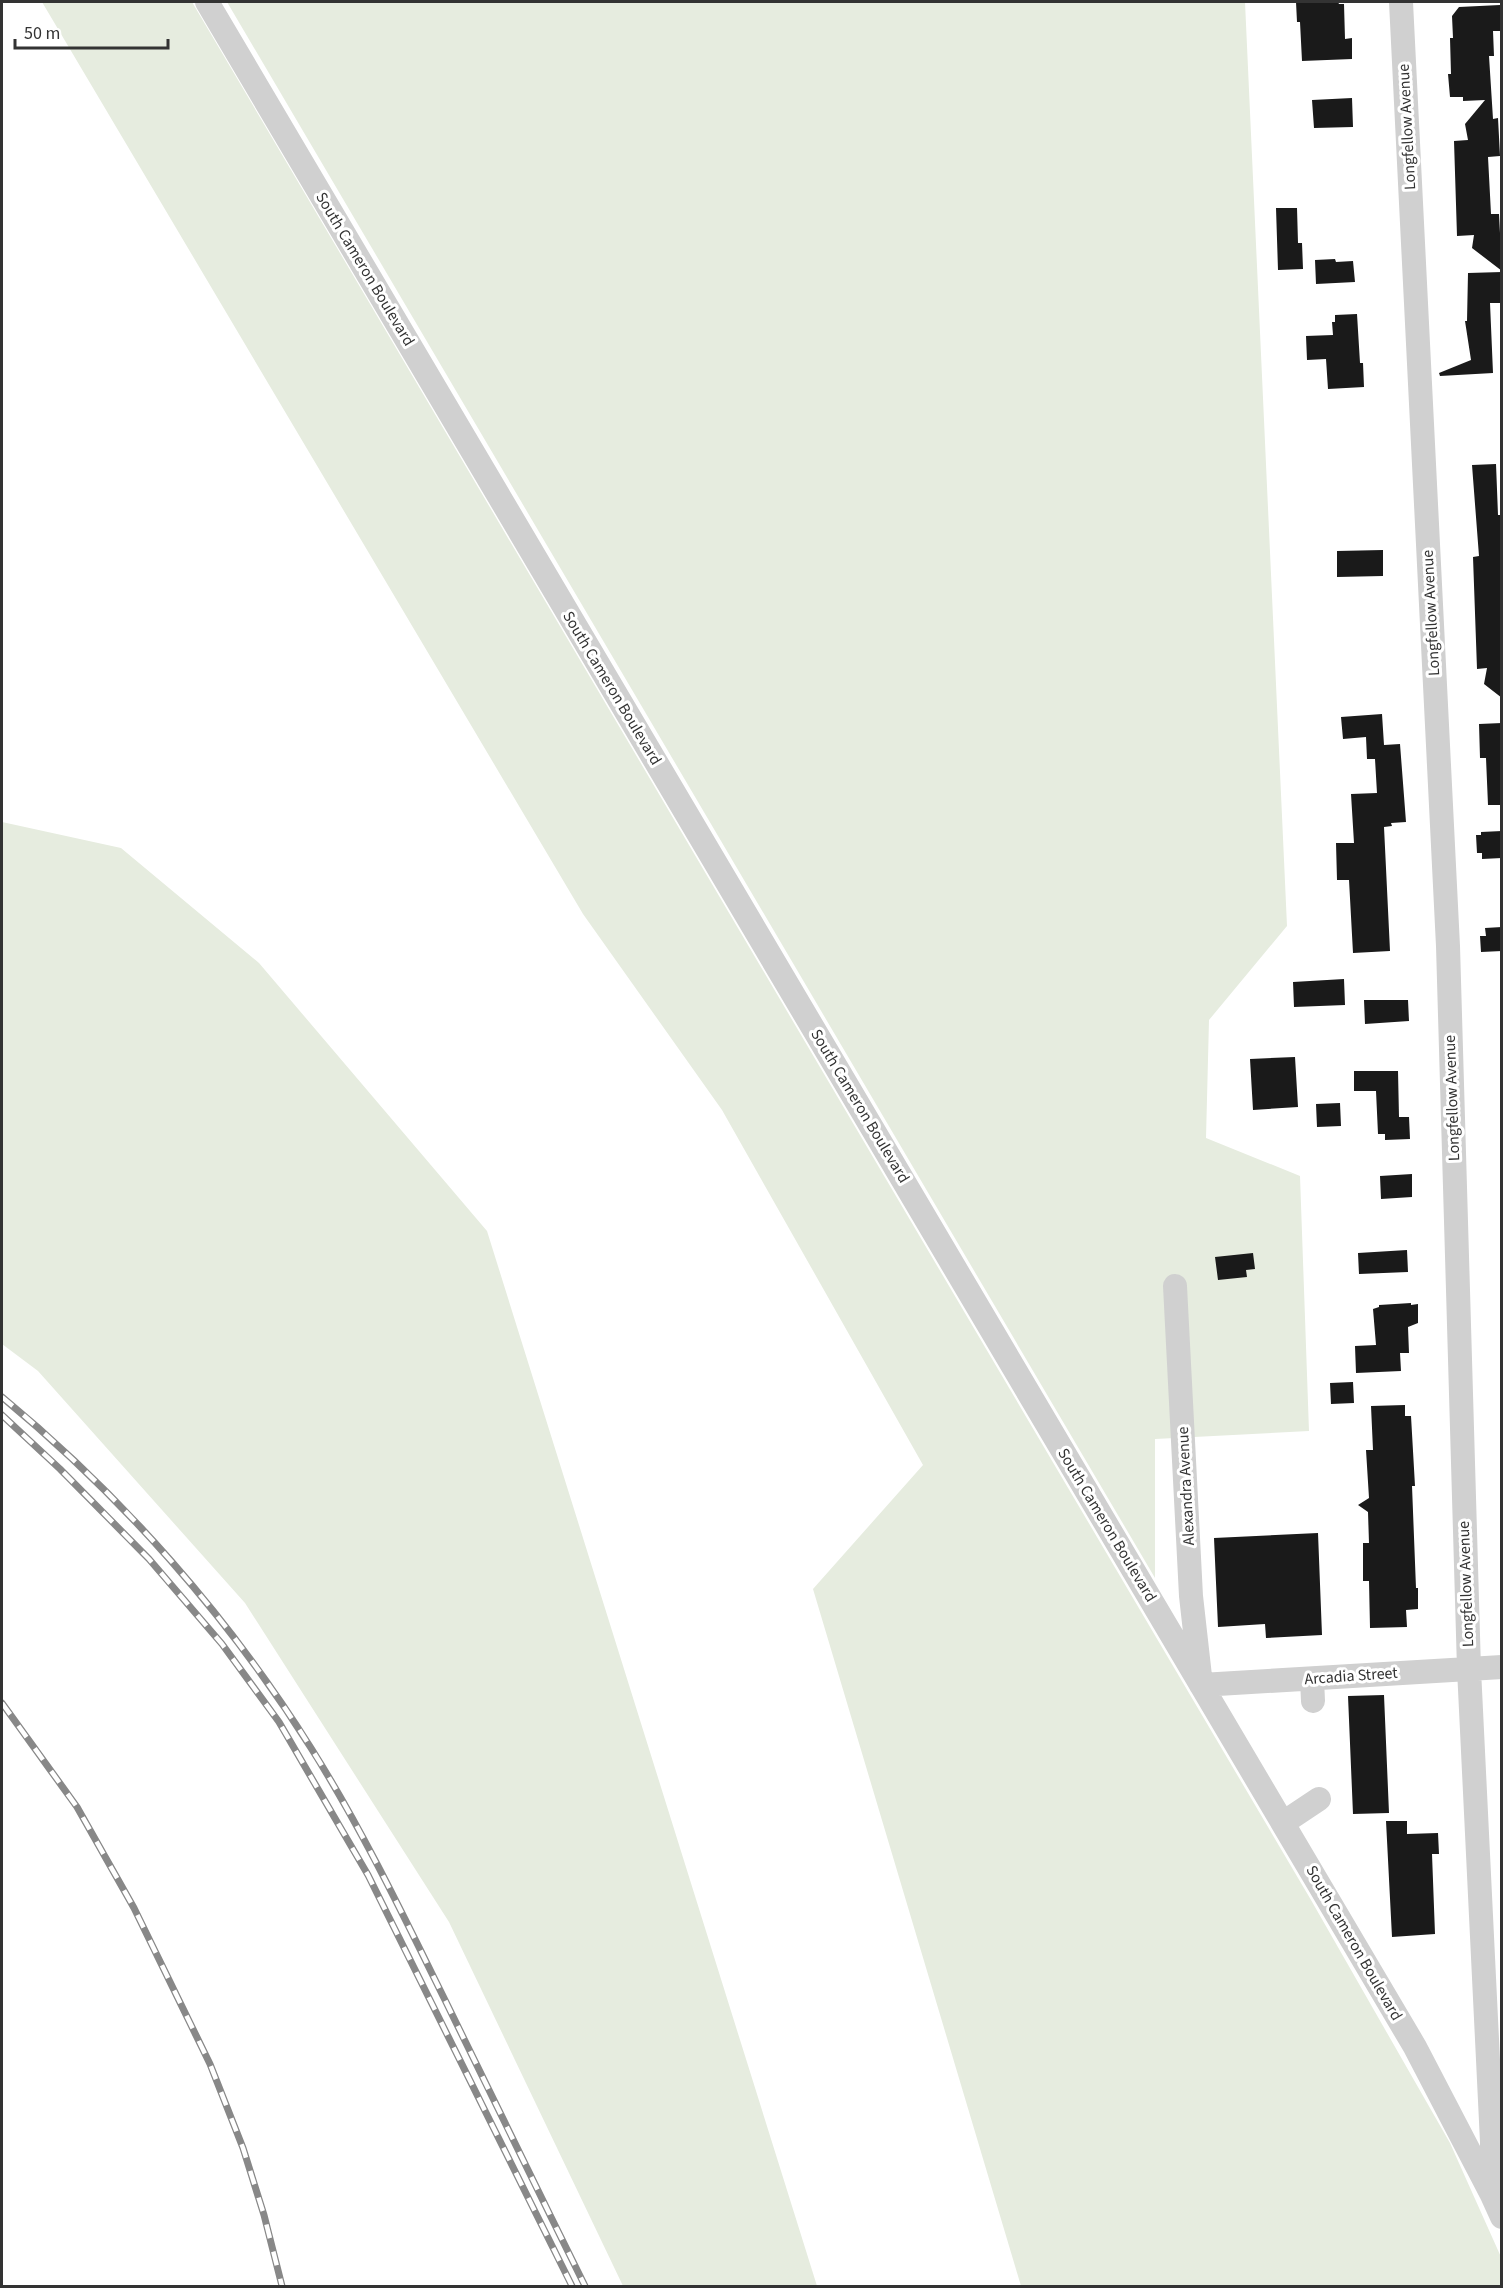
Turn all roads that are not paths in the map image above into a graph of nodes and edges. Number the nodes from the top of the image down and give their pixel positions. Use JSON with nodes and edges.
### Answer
{"nodes":[{"id":1,"x":207,"y":2,"type":"edge"},
{"id":2,"x":1401,"y":2,"type":"edge"},
{"id":3,"x":1176,"y":1286,"type":"dead end"},
{"id":4,"x":1502,"y":1666,"type":"edge"},
{"id":5,"x":1469,"y":1669,"type":"junction"},
{"id":6,"x":1201,"y":1685,"type":"junction"},
{"id":7,"x":1319,"y":1799,"type":"dead end"},
{"id":8,"x":1283,"y":1823,"type":"junction"},
{"id":9,"x":1497,"y":2206,"type":"edge"}],
"edges":[{"from":1,"to":6,"type":"street","name":"South Cameron Boulevard"},
{"from":2,"to":5,"type":"street","name":"Longfellow Avenue"},
{"from":3,"to":6,"type":"street","name":"Alexandra Avenue"},
{"from":4,"to":5,"type":"street","name":"Arcadia Street"},
{"from":5,"to":6,"type":"street","name":"Arcadia Street"},
{"from":5,"to":9,"type":"street","name":"Longfellow Avenue"},
{"from":6,"to":8,"type":"street","name":"South Cameron Boulevard"},
{"from":7,"to":8,"type":"street"},
{"from":8,"to":9,"type":"street","name":"South Cameron Boulevard"}]}
